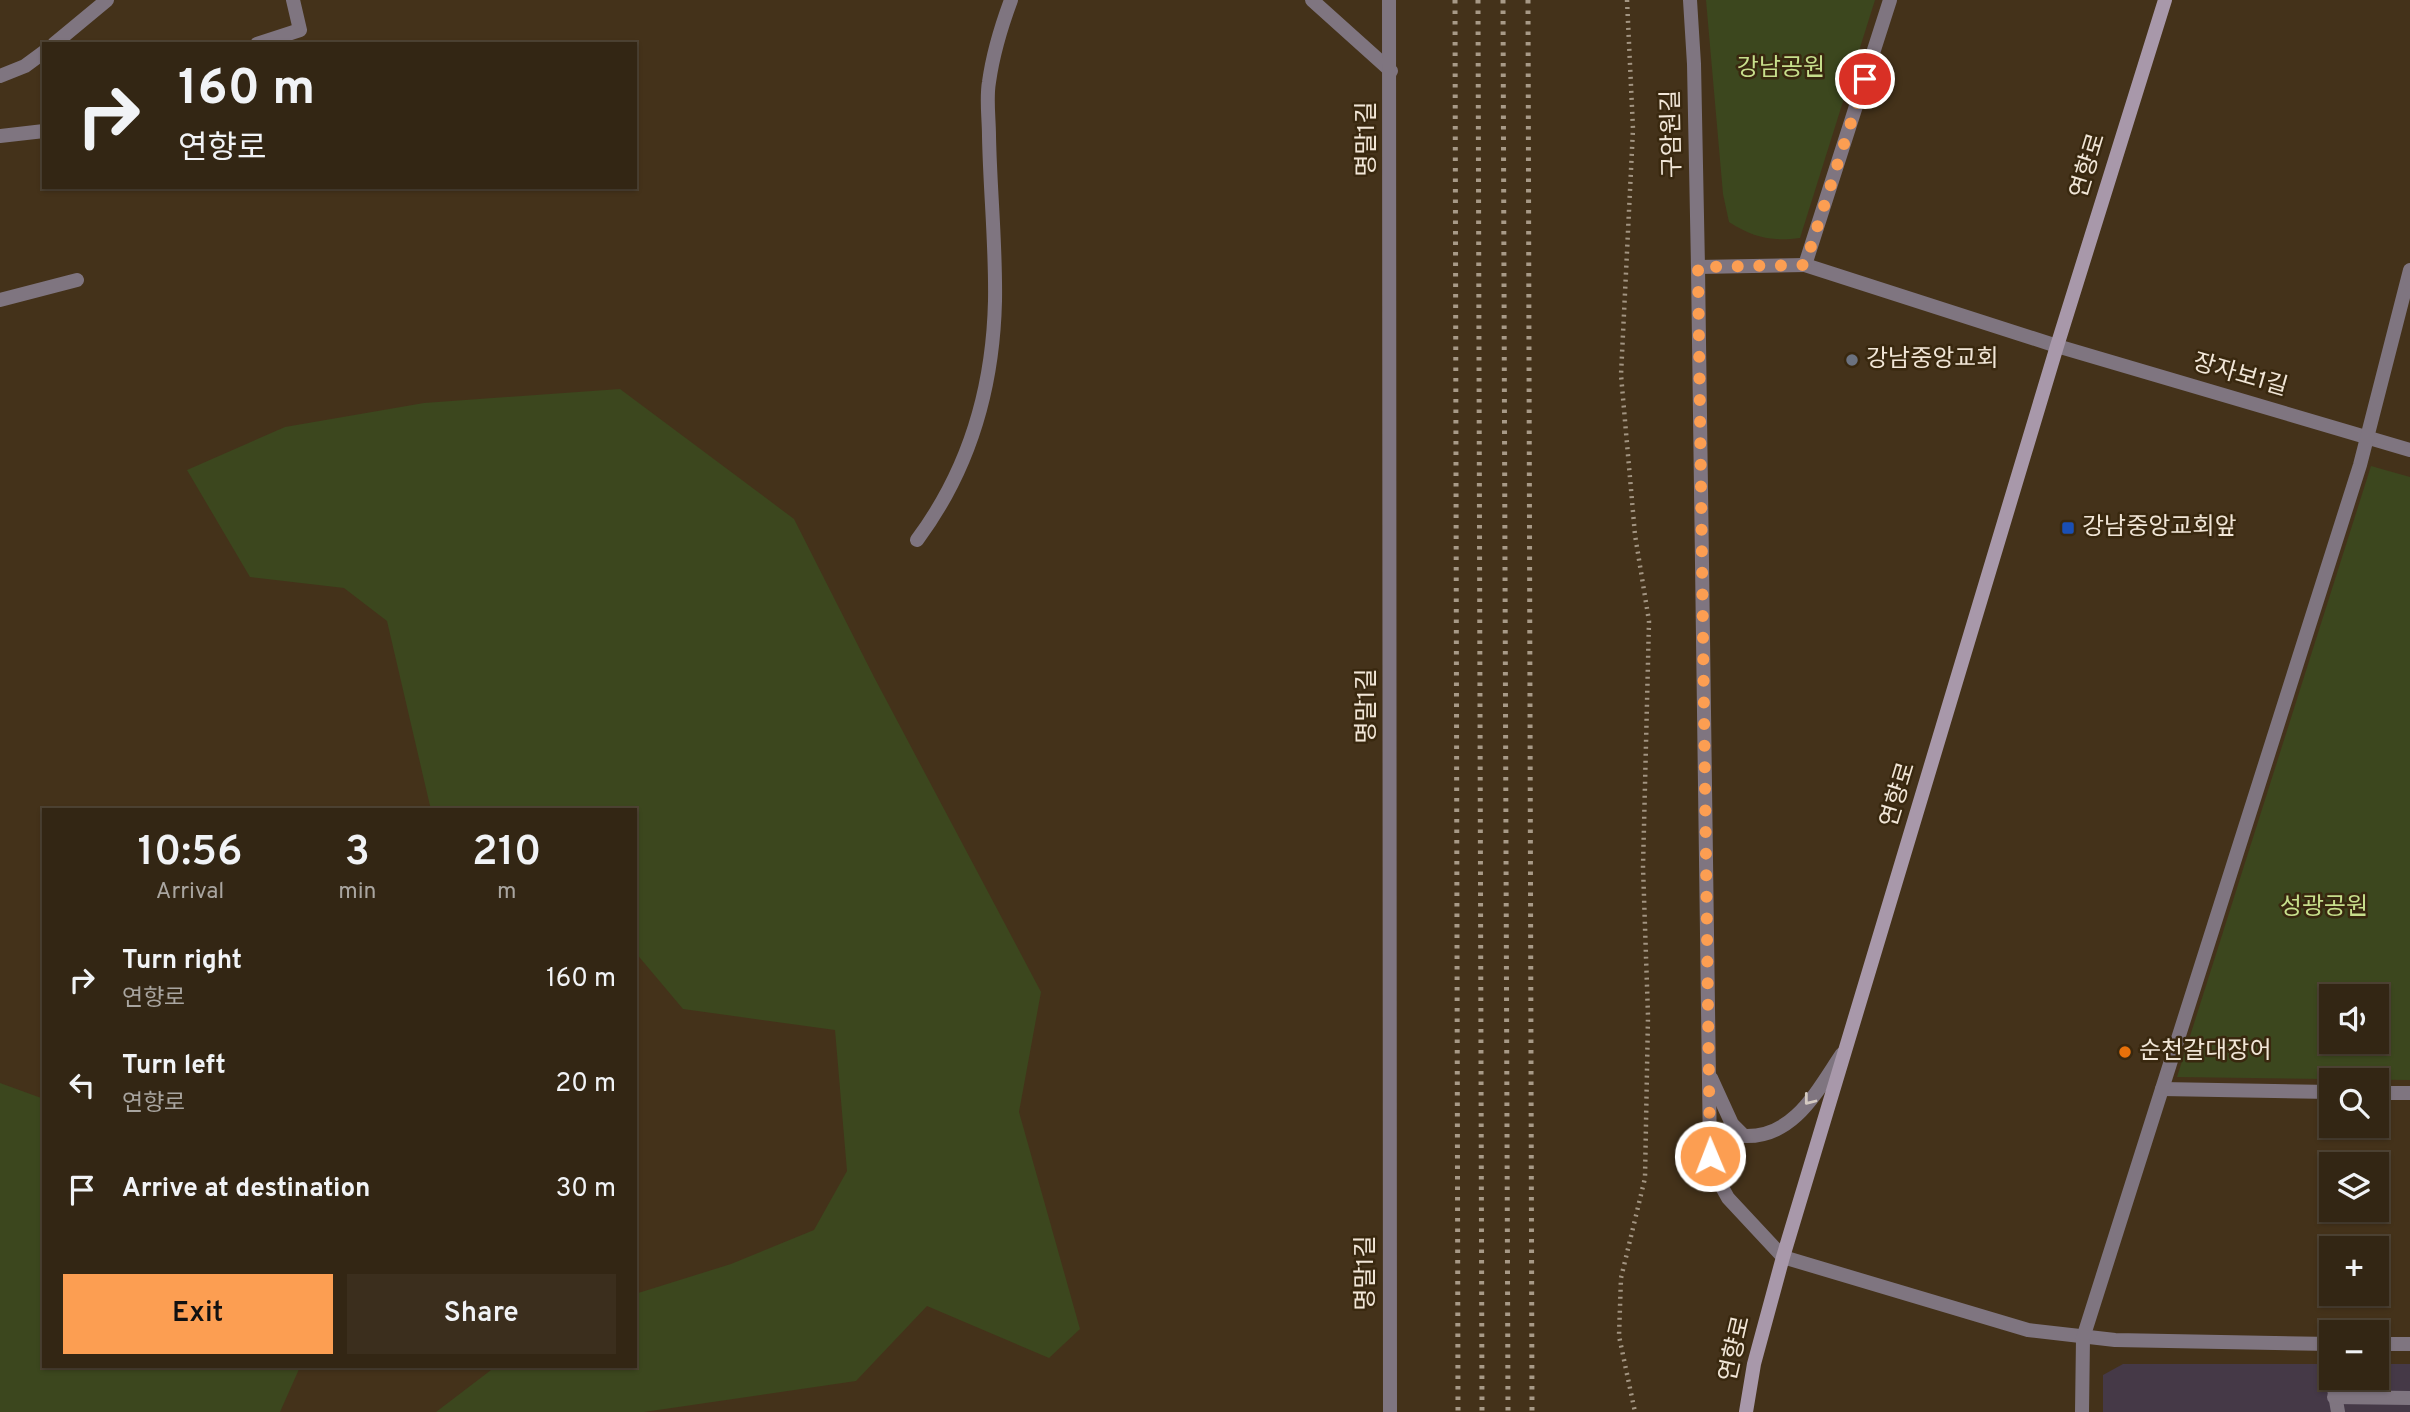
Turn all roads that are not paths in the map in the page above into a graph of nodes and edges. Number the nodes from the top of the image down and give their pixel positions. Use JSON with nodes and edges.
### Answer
{"nodes":[{"id":1,"x":107,"y":0,"type":"edge"},
{"id":2,"x":293,"y":0,"type":"edge"},
{"id":3,"x":1011,"y":0,"type":"edge"},
{"id":4,"x":1312,"y":0,"type":"edge"},
{"id":5,"x":1389,"y":0,"type":"edge"},
{"id":6,"x":1690,"y":0,"type":"edge"},
{"id":7,"x":1890,"y":0,"type":"edge"},
{"id":8,"x":2165,"y":0,"type":"edge"},
{"id":9,"x":56,"y":42,"type":"edge"},
{"id":10,"x":263,"y":42,"type":"edge"},
{"id":11,"x":42,"y":53,"type":"edge"},
{"id":12,"x":1391,"y":71,"type":"junction"},
{"id":13,"x":0,"y":76,"type":"edge"},
{"id":14,"x":42,"y":131,"type":"edge"},
{"id":15,"x":0,"y":136,"type":"edge"},
{"id":16,"x":1805,"y":265,"type":"junction"},
{"id":17,"x":1698,"y":267,"type":"junction"},
{"id":18,"x":2410,"y":270,"type":"edge"},
{"id":19,"x":77,"y":280,"type":"dead end"},
{"id":20,"x":0,"y":300,"type":"edge"},
{"id":21,"x":2057,"y":346,"type":"junction"},
{"id":22,"x":2368,"y":438,"type":"junction"},
{"id":23,"x":2410,"y":450,"type":"edge"},
{"id":24,"x":917,"y":540,"type":"dead end"},
{"id":25,"x":1849,"y":1045,"type":"junction"},
{"id":26,"x":1709,"y":1071,"type":"junction"},
{"id":27,"x":2162,"y":1089,"type":"junction"},
{"id":28,"x":2319,"y":1092,"type":"edge"},
{"id":29,"x":2389,"y":1093,"type":"edge"},
{"id":30,"x":2410,"y":1093,"type":"edge"},
{"id":31,"x":1783,"y":1256,"type":"junction"},
{"id":32,"x":2083,"y":1338,"type":"junction"},
{"id":33,"x":2319,"y":1344,"type":"edge"},
{"id":34,"x":2389,"y":1344,"type":"edge"},
{"id":35,"x":2410,"y":1344,"type":"edge"},
{"id":36,"x":2333,"y":1390,"type":"edge"},
{"id":37,"x":2334,"y":1397,"type":"junction"},
{"id":38,"x":2410,"y":1398,"type":"edge"},
{"id":39,"x":1390,"y":1412,"type":"edge"},
{"id":40,"x":1746,"y":1412,"type":"edge"},
{"id":41,"x":2082,"y":1412,"type":"edge"},
{"id":42,"x":2338,"y":1412,"type":"edge"}],
"edges":[{"from":1,"to":9,"type":"street"},
{"from":2,"to":10,"type":"street"},
{"from":3,"to":24,"type":"street"},
{"from":4,"to":12,"type":"street"},
{"from":5,"to":12,"type":"street","name":"명말1길"},
{"from":6,"to":17,"type":"street","name":"구암원길"},
{"from":7,"to":16,"type":"street"},
{"from":8,"to":21,"type":"main road","name":"연향로"},
{"from":11,"to":13,"type":"street"},
{"from":12,"to":39,"type":"street","name":"명말1길"},
{"from":14,"to":15,"type":"street"},
{"from":16,"to":17,"type":"street"},
{"from":16,"to":21,"type":"street"},
{"from":17,"to":26,"type":"street"},
{"from":18,"to":22,"type":"street"},
{"from":19,"to":20,"type":"street"},
{"from":21,"to":22,"type":"street","name":"장자보1길"},
{"from":21,"to":25,"type":"main road","name":"연향로"},
{"from":22,"to":23,"type":"street","name":"장자보1길"},
{"from":22,"to":27,"type":"street"},
{"from":25,"to":26,"type":"street","one_way":true},
{"from":25,"to":31,"type":"main road","name":"연향로"},
{"from":26,"to":31,"type":"street"},
{"from":27,"to":28,"type":"street"},
{"from":27,"to":32,"type":"street"},
{"from":29,"to":30,"type":"street"},
{"from":31,"to":32,"type":"street"},
{"from":31,"to":40,"type":"main road","name":"연향로"},
{"from":32,"to":33,"type":"street"},
{"from":32,"to":41,"type":"street"},
{"from":34,"to":35,"type":"street"},
{"from":36,"to":37,"type":"street"},
{"from":37,"to":38,"type":"street"},
{"from":37,"to":42,"type":"street"}]}
